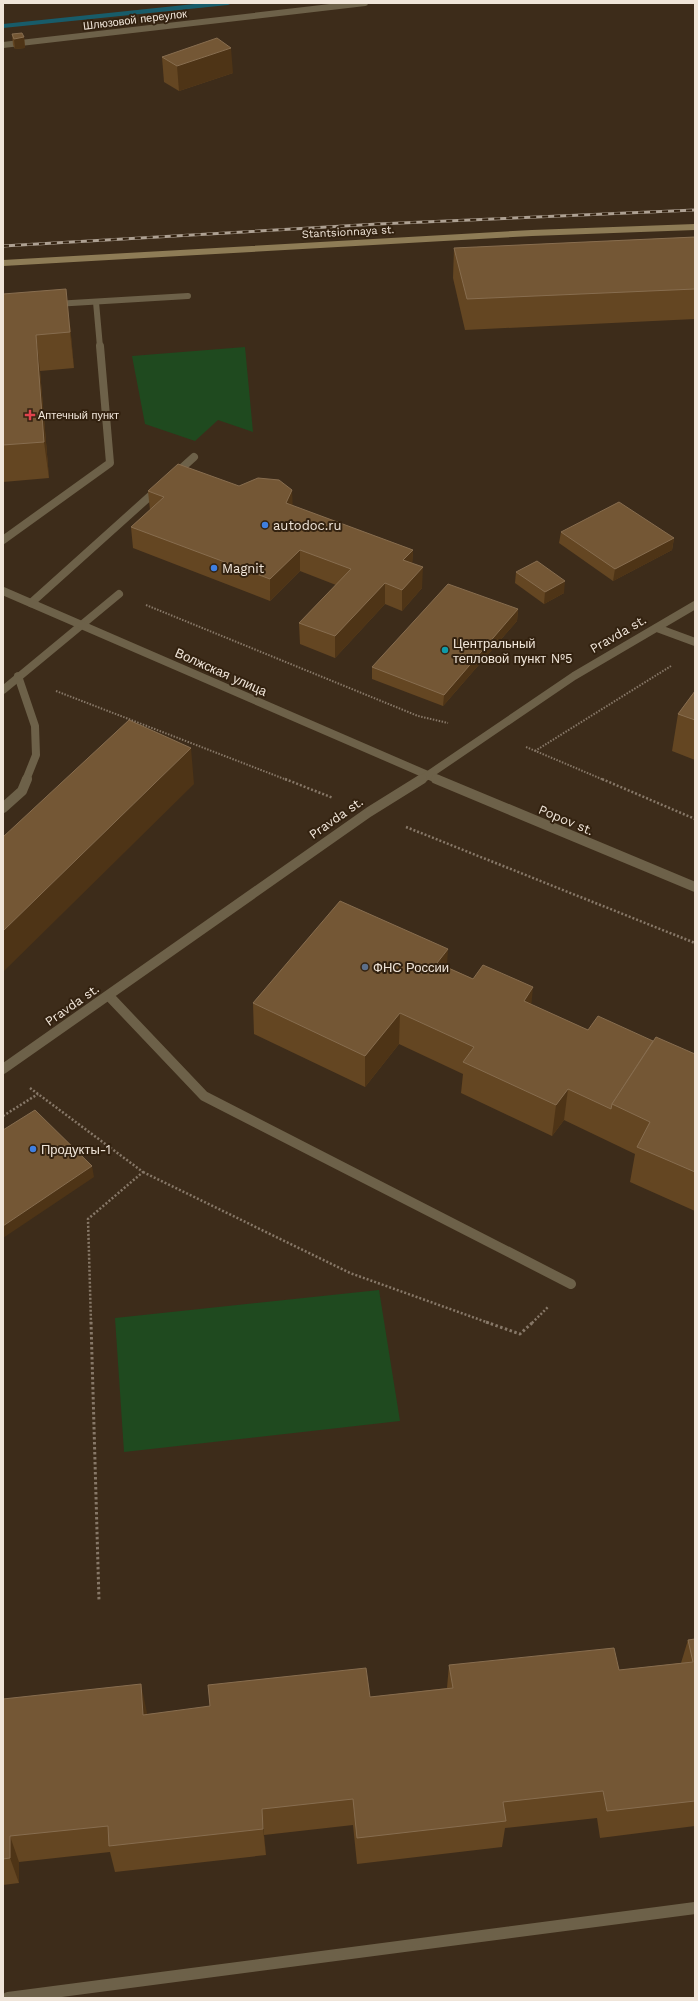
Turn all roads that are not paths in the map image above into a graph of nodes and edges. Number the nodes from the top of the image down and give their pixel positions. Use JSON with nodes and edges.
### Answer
{"nodes":[{"id":1,"x":365,"y":3,"type":"edge"},
{"id":2,"x":3,"y":45,"type":"edge"},
{"id":3,"x":695,"y":227,"type":"edge"},
{"id":4,"x":3,"y":262,"type":"edge"},
{"id":5,"x":188,"y":296,"type":"dead end"},
{"id":6,"x":96,"y":302,"type":"junction"},
{"id":7,"x":50,"y":305,"type":"edge"},
{"id":8,"x":194,"y":457,"type":"dead end"},
{"id":9,"x":3,"y":540,"type":"edge"},
{"id":10,"x":3,"y":591,"type":"edge"},
{"id":11,"x":119,"y":594,"type":"road end"},
{"id":12,"x":31,"y":603,"type":"junction"},
{"id":13,"x":695,"y":605,"type":"edge"},
{"id":14,"x":83,"y":626,"type":"junction"},
{"id":15,"x":656,"y":628,"type":"junction"},
{"id":16,"x":695,"y":642,"type":"edge"},
{"id":17,"x":18,"y":676,"type":"junction"},
{"id":18,"x":3,"y":690,"type":"edge"},
{"id":19,"x":428,"y":776,"type":"junction"},
{"id":20,"x":3,"y":808,"type":"edge"},
{"id":21,"x":695,"y":887,"type":"edge"},
{"id":22,"x":109,"y":996,"type":"junction"},
{"id":23,"x":3,"y":1069,"type":"edge"},
{"id":24,"x":571,"y":1284,"type":"road end"},
{"id":25,"x":695,"y":1908,"type":"edge"},
{"id":26,"x":8,"y":1998,"type":"edge"}],
"edges":[{"from":1,"to":2,"type":"street","name":"Шлюзовой переулок"},
{"from":3,"to":4,"type":"main road","name":"Stantsionnaya st."},
{"from":5,"to":6,"type":"street"},
{"from":6,"to":7,"type":"street"},
{"from":6,"to":9,"type":"street"},
{"from":8,"to":12,"type":"street"},
{"from":10,"to":12,"type":"street","name":"Волжская улица"},
{"from":11,"to":14,"type":"street"},
{"from":12,"to":14,"type":"street","name":"Волжская улица"},
{"from":13,"to":15,"type":"street","name":"Pravda st."},
{"from":14,"to":17,"type":"street"},
{"from":14,"to":19,"type":"street","name":"Волжская улица"},
{"from":15,"to":16,"type":"street"},
{"from":15,"to":19,"type":"street","name":"Pravda st."},
{"from":17,"to":18,"type":"street"},
{"from":17,"to":20,"type":"street"},
{"from":19,"to":21,"type":"street","name":"Popov st."},
{"from":19,"to":22,"type":"street","name":"Pravda st."},
{"from":22,"to":23,"type":"street","name":"Pravda st."},
{"from":22,"to":24,"type":"street"},
{"from":25,"to":26,"type":"street"}]}
